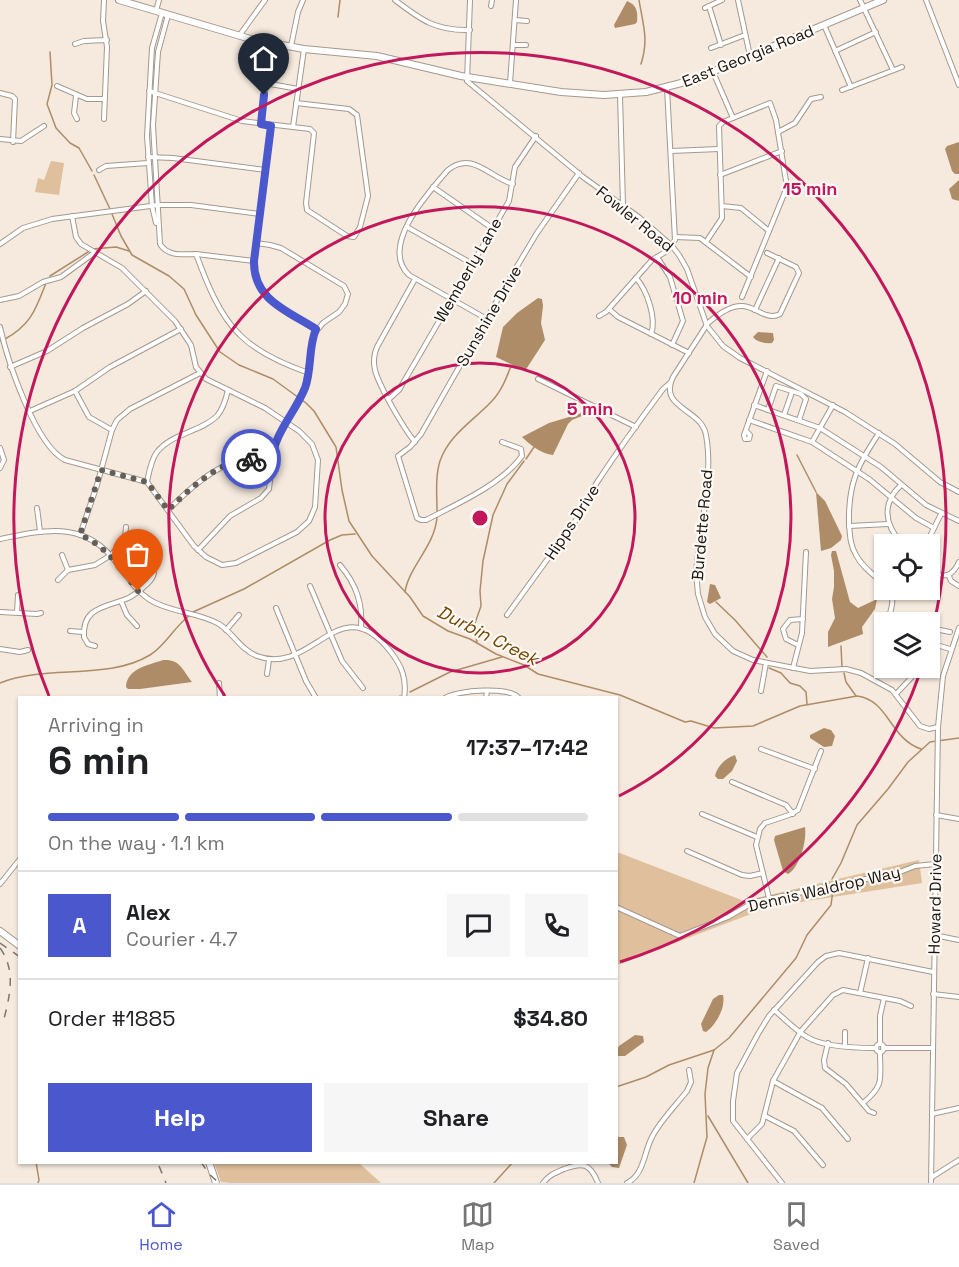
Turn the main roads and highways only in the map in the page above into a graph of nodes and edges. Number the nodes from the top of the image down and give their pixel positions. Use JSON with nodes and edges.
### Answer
{"nodes":[{"id":1,"x":119,"y":0,"type":"edge"},
{"id":2,"x":883,"y":0,"type":"edge"},
{"id":3,"x":0,"y":931,"type":"edge"},
{"id":4,"x":18,"y":944,"type":"edge"},
{"id":5,"x":210,"y":1164,"type":"edge"},
{"id":6,"x":216,"y":1183,"type":"edge"}],
"edges":[{"from":1,"to":2,"type":"main road","name":"East Georgia Road"},
{"from":3,"to":4,"type":"main road"},
{"from":5,"to":6,"type":"main road"}]}
